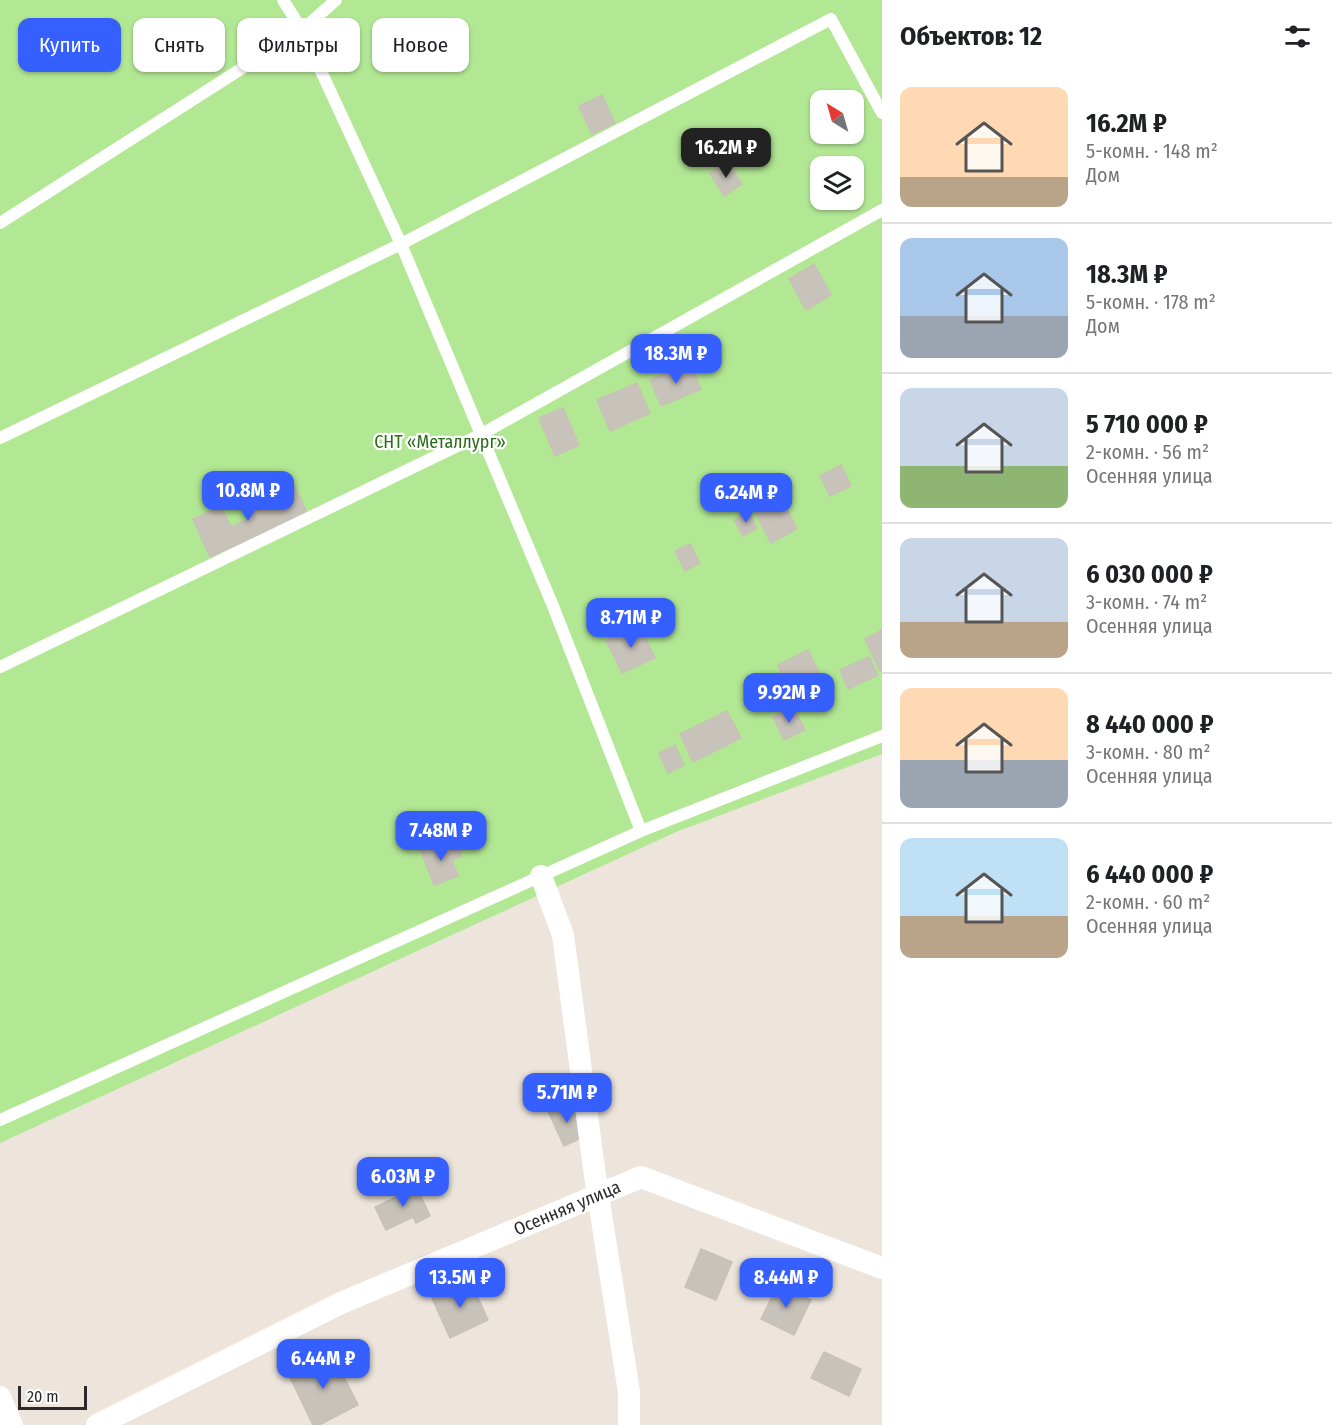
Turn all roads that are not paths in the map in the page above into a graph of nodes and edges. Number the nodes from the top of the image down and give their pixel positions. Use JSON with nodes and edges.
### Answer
{"nodes":[{"id":1,"x":283,"y":0,"type":"edge"},
{"id":2,"x":336,"y":0,"type":"edge"},
{"id":3,"x":294,"y":18,"type":"edge"},
{"id":4,"x":316,"y":18,"type":"edge"},
{"id":5,"x":237,"y":72,"type":"edge"},
{"id":6,"x":321,"y":72,"type":"edge"},
{"id":7,"x":882,"y":113,"type":"edge"},
{"id":8,"x":882,"y":210,"type":"edge"},
{"id":9,"x":0,"y":223,"type":"edge"},
{"id":10,"x":401,"y":244,"type":"junction"},
{"id":11,"x":480,"y":435,"type":"junction"},
{"id":12,"x":0,"y":438,"type":"edge"},
{"id":13,"x":0,"y":668,"type":"edge"},
{"id":14,"x":882,"y":736,"type":"edge"},
{"id":15,"x":641,"y":831,"type":"junction"},
{"id":16,"x":541,"y":876,"type":"junction"},
{"id":17,"x":0,"y":1120,"type":"edge"},
{"id":18,"x":597,"y":1195,"type":"junction"},
{"id":19,"x":882,"y":1268,"type":"edge"},
{"id":20,"x":0,"y":1397,"type":"edge"},
{"id":21,"x":12,"y":1425,"type":"edge"},
{"id":22,"x":97,"y":1425,"type":"edge"},
{"id":23,"x":629,"y":1425,"type":"edge"}],
"edges":[{"from":1,"to":3,"type":"lane"},
{"from":2,"to":4,"type":"lane"},
{"from":5,"to":9,"type":"lane"},
{"from":6,"to":10,"type":"lane"},
{"from":7,"to":10,"type":"lane"},
{"from":8,"to":11,"type":"lane"},
{"from":10,"to":11,"type":"lane"},
{"from":10,"to":12,"type":"lane"},
{"from":11,"to":13,"type":"lane"},
{"from":11,"to":15,"type":"lane"},
{"from":14,"to":15,"type":"lane"},
{"from":15,"to":16,"type":"lane"},
{"from":16,"to":17,"type":"lane"},
{"from":16,"to":18,"type":"street"},
{"from":18,"to":19,"type":"street","name":"Осенняя улица"},
{"from":18,"to":22,"type":"street","name":"Осенняя улица"},
{"from":18,"to":23,"type":"street"},
{"from":20,"to":21,"type":"street"}]}
